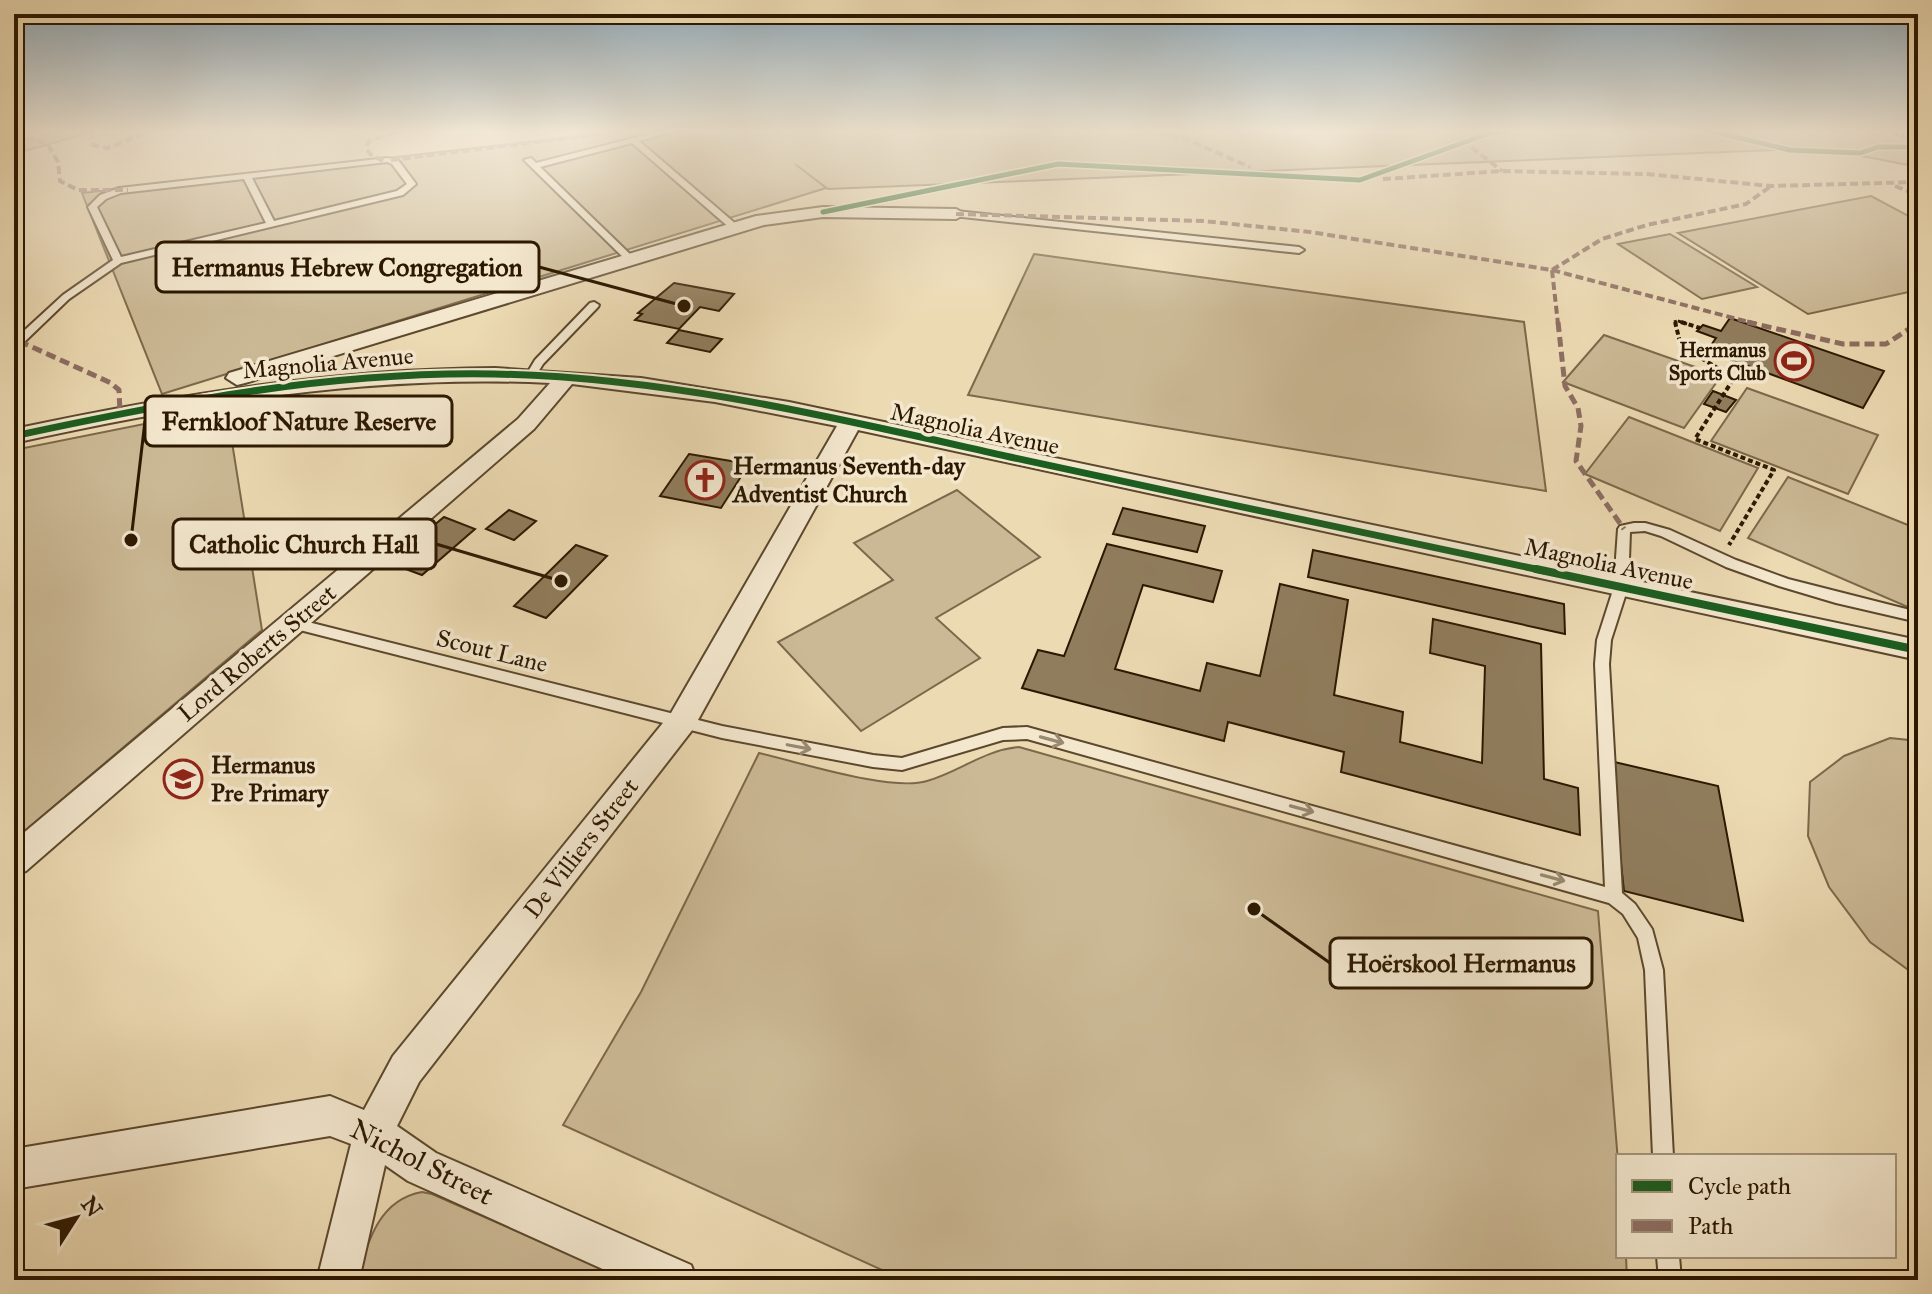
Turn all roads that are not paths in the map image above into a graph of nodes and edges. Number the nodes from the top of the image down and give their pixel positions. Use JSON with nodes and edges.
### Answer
{"nodes":[{"id":1,"x":118,"y":191,"type":"edge"},
{"id":2,"x":255,"y":191,"type":"edge"},
{"id":3,"x":402,"y":191,"type":"edge"},
{"id":4,"x":561,"y":191,"type":"edge"},
{"id":5,"x":693,"y":191,"type":"edge"},
{"id":6,"x":956,"y":214,"type":"joint"},
{"id":7,"x":271,"y":224,"type":"junction"},
{"id":8,"x":734,"y":227,"type":"junction"},
{"id":9,"x":1299,"y":250,"type":"dead end"},
{"id":10,"x":630,"y":259,"type":"junction"},
{"id":11,"x":118,"y":261,"type":"junction"},
{"id":12,"x":594,"y":305,"type":"dead end"},
{"id":13,"x":14,"y":346,"type":"edge"},
{"id":14,"x":322,"y":351,"type":"junction"},
{"id":15,"x":531,"y":375,"type":"junction"},
{"id":16,"x":567,"y":377,"type":"junction"},
{"id":17,"x":320,"y":381,"type":"junction"},
{"id":18,"x":160,"y":405,"type":"junction"},
{"id":19,"x":850,"y":423,"type":"junction"},
{"id":20,"x":14,"y":436,"type":"edge"},
{"id":21,"x":1621,"y":587,"type":"junction"},
{"id":22,"x":1918,"y":617,"type":"edge"},
{"id":23,"x":292,"y":623,"type":"junction"},
{"id":24,"x":1918,"y":650,"type":"edge"},
{"id":25,"x":682,"y":721,"type":"junction"},
{"id":26,"x":14,"y":861,"type":"edge"},
{"id":27,"x":1614,"y":897,"type":"junction"},
{"id":28,"x":373,"y":1133,"type":"junction"},
{"id":29,"x":1663,"y":1154,"type":"edge"},
{"id":30,"x":14,"y":1169,"type":"edge"},
{"id":31,"x":1668,"y":1258,"type":"edge"},
{"id":32,"x":338,"y":1280,"type":"edge"},
{"id":33,"x":676,"y":1280,"type":"edge"},
{"id":34,"x":1670,"y":1280,"type":"edge"}],
"edges":[{"from":1,"to":11,"type":"lane"},
{"from":2,"to":7,"type":"lane"},
{"from":3,"to":7,"type":"lane"},
{"from":4,"to":10,"type":"lane"},
{"from":5,"to":8,"type":"lane"},
{"from":6,"to":8,"type":"street"},
{"from":6,"to":9,"type":"lane"},
{"from":7,"to":11,"type":"lane"},
{"from":8,"to":10,"type":"street"},
{"from":10,"to":14,"type":"street"},
{"from":11,"to":13,"type":"lane"},
{"from":12,"to":15,"type":"lane"},
{"from":14,"to":17,"type":"street"},
{"from":14,"to":18,"type":"street"},
{"from":15,"to":16,"type":"street","name":"Magnolia Avenue"},
{"from":15,"to":17,"type":"street","name":"Magnolia Avenue"},
{"from":16,"to":19,"type":"street","name":"Magnolia Avenue"},
{"from":16,"to":23,"type":"street","name":"Lord Roberts Street"},
{"from":17,"to":18,"type":"street","name":"Magnolia Avenue"},
{"from":18,"to":20,"type":"street","name":"Magnolia Avenue"},
{"from":19,"to":21,"type":"street","name":"Magnolia Avenue"},
{"from":19,"to":25,"type":"street","name":"De Villiers Street"},
{"from":21,"to":22,"type":"lane"},
{"from":21,"to":24,"type":"street","name":"Magnolia Avenue"},
{"from":21,"to":27,"type":"lane"},
{"from":23,"to":25,"type":"lane","name":"Scout Lane"},
{"from":23,"to":26,"type":"street","name":"Lord Roberts Street"},
{"from":25,"to":27,"type":"lane","name":"Scout Lane","one_way":true},
{"from":25,"to":28,"type":"street","name":"De Villiers Street"},
{"from":27,"to":29,"type":"lane"},
{"from":28,"to":30,"type":"street","name":"Nichol Street"},
{"from":28,"to":32,"type":"street","name":"De Villiers Street"},
{"from":28,"to":33,"type":"street","name":"Nichol Street"},
{"from":31,"to":34,"type":"lane"}]}
